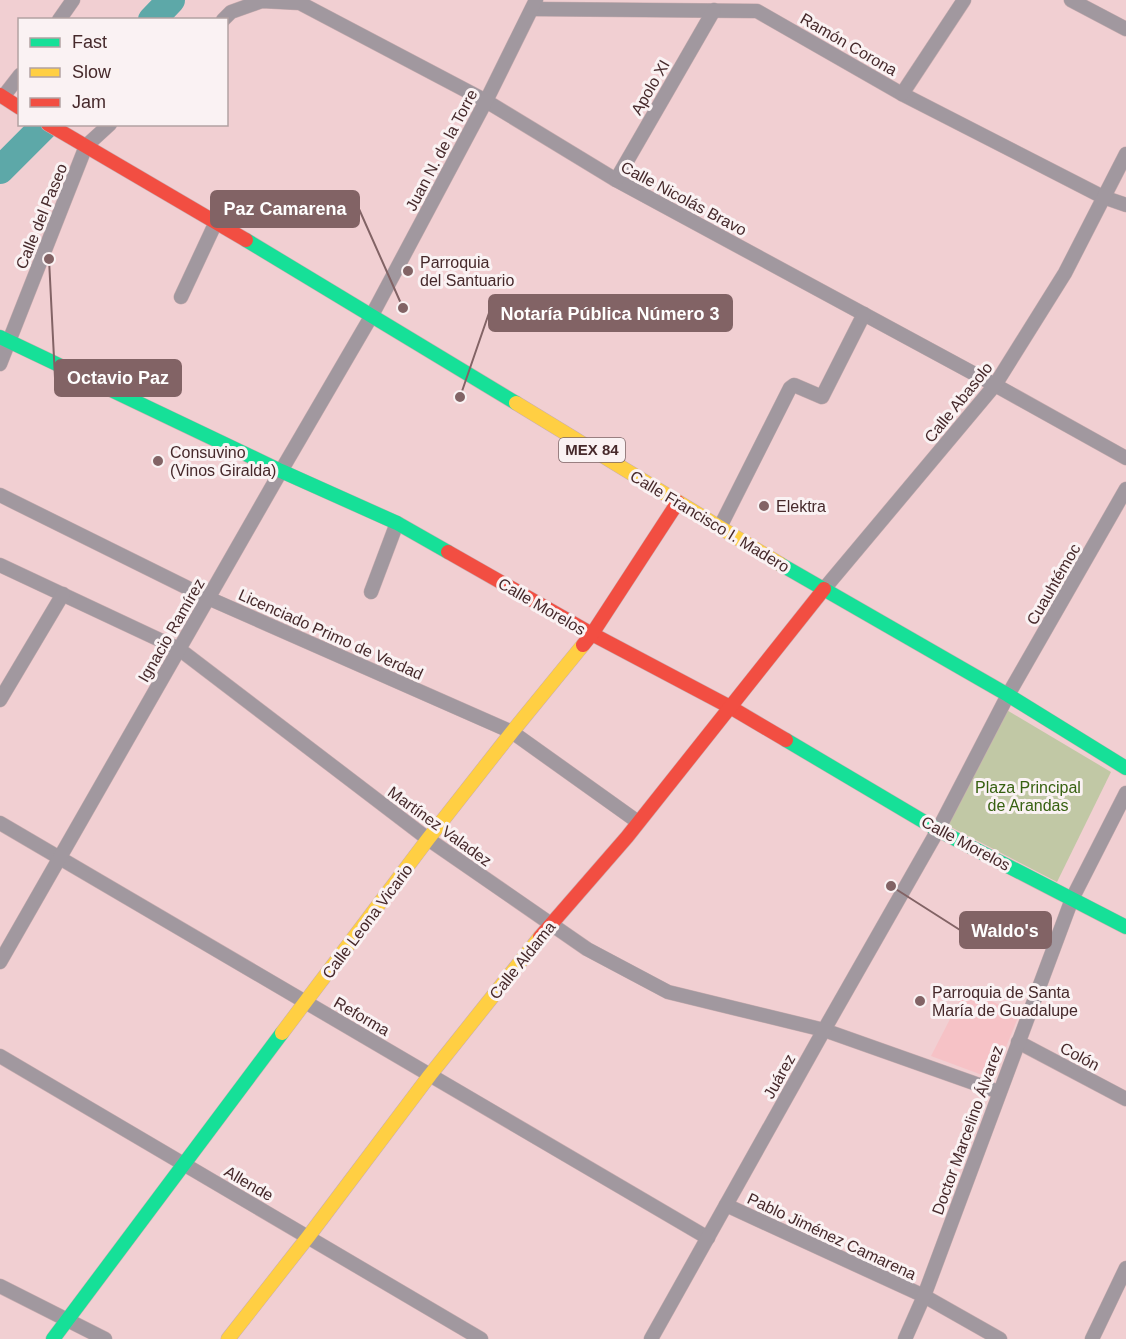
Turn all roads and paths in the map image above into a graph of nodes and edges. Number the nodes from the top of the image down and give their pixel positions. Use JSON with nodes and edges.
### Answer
{"nodes":[{"id":1,"x":73,"y":0,"type":"edge"},
{"id":2,"x":964,"y":0,"type":"edge"},
{"id":3,"x":1071,"y":0,"type":"edge"},
{"id":4,"x":534,"y":5,"type":"edge"},
{"id":5,"x":714,"y":10,"type":"junction"},
{"id":6,"x":60,"y":18,"type":"edge"},
{"id":7,"x":225,"y":18,"type":"edge"},
{"id":8,"x":1126,"y":29,"type":"edge"},
{"id":9,"x":18,"y":79,"type":"edge"},
{"id":10,"x":902,"y":94,"type":"junction"},
{"id":11,"x":8,"y":100,"type":"edge"},
{"id":12,"x":486,"y":101,"type":"junction"},
{"id":13,"x":108,"y":126,"type":"edge"},
{"id":14,"x":53,"y":128,"type":"edge"},
{"id":15,"x":87,"y":146,"type":"junction"},
{"id":16,"x":1126,"y":154,"type":"edge"},
{"id":17,"x":616,"y":180,"type":"junction"},
{"id":18,"x":1103,"y":197,"type":"junction"},
{"id":19,"x":1126,"y":205,"type":"edge"},
{"id":20,"x":216,"y":222,"type":"junction"},
{"id":21,"x":181,"y":297,"type":"dead end"},
{"id":22,"x":864,"y":314,"type":"junction"},
{"id":23,"x":372,"y":315,"type":"junction"},
{"id":24,"x":5,"y":340,"type":"edge"},
{"id":25,"x":0,"y":364,"type":"edge"},
{"id":26,"x":995,"y":385,"type":"junction"},
{"id":27,"x":1126,"y":458,"type":"edge"},
{"id":28,"x":281,"y":471,"type":"junction"},
{"id":29,"x":1126,"y":489,"type":"edge"},
{"id":30,"x":0,"y":495,"type":"edge"},
{"id":31,"x":678,"y":502,"type":"junction"},
{"id":32,"x":398,"y":523,"type":"junction"},
{"id":33,"x":720,"y":527,"type":"junction"},
{"id":34,"x":0,"y":565,"type":"edge"},
{"id":35,"x":824,"y":588,"type":"junction"},
{"id":36,"x":371,"y":592,"type":"dead end"},
{"id":37,"x":63,"y":594,"type":"junction"},
{"id":38,"x":208,"y":598,"type":"junction"},
{"id":39,"x":592,"y":634,"type":"junction"},
{"id":40,"x":179,"y":649,"type":"junction"},
{"id":41,"x":1008,"y":695,"type":"junction"},
{"id":42,"x":0,"y":700,"type":"edge"},
{"id":43,"x":730,"y":707,"type":"junction"},
{"id":44,"x":512,"y":732,"type":"junction"},
{"id":45,"x":1126,"y":768,"type":"edge"},
{"id":46,"x":1126,"y":793,"type":"edge"},
{"id":47,"x":638,"y":822,"type":"junction"},
{"id":48,"x":0,"y":823,"type":"edge"},
{"id":49,"x":938,"y":830,"type":"junction"},
{"id":50,"x":428,"y":839,"type":"junction"},
{"id":51,"x":59,"y":858,"type":"junction"},
{"id":52,"x":1072,"y":899,"type":"junction"},
{"id":53,"x":550,"y":925,"type":"junction"},
{"id":54,"x":1126,"y":927,"type":"edge"},
{"id":55,"x":0,"y":962,"type":"edge"},
{"id":56,"x":306,"y":1003,"type":"junction"},
{"id":57,"x":824,"y":1030,"type":"junction"},
{"id":58,"x":1018,"y":1042,"type":"junction"},
{"id":59,"x":0,"y":1056,"type":"edge"},
{"id":60,"x":430,"y":1076,"type":"junction"},
{"id":61,"x":999,"y":1092,"type":"junction"},
{"id":62,"x":1126,"y":1100,"type":"edge"},
{"id":63,"x":184,"y":1164,"type":"junction"},
{"id":64,"x":726,"y":1205,"type":"junction"},
{"id":65,"x":308,"y":1237,"type":"junction"},
{"id":66,"x":708,"y":1238,"type":"junction"},
{"id":67,"x":1126,"y":1268,"type":"edge"},
{"id":68,"x":0,"y":1286,"type":"edge"},
{"id":69,"x":924,"y":1296,"type":"junction"},
{"id":70,"x":67,"y":1320,"type":"junction"},
{"id":71,"x":53,"y":1339,"type":"edge"},
{"id":72,"x":105,"y":1339,"type":"edge"},
{"id":73,"x":228,"y":1339,"type":"edge"},
{"id":74,"x":481,"y":1339,"type":"edge"},
{"id":75,"x":651,"y":1339,"type":"edge"},
{"id":76,"x":905,"y":1339,"type":"edge"},
{"id":77,"x":1000,"y":1339,"type":"edge"},
{"id":78,"x":1092,"y":1339,"type":"edge"}],
"edges":[{"from":1,"to":6,"type":"street"},
{"from":2,"to":10,"type":"street"},
{"from":3,"to":8,"type":"street"},
{"from":4,"to":5,"type":"street","name":"Ramón Corona"},
{"from":4,"to":12,"type":"street","name":"Juan N. de la Torre"},
{"from":5,"to":10,"type":"street","name":"Ramón Corona"},
{"from":5,"to":17,"type":"street","name":"Apolo XI"},
{"from":7,"to":12,"type":"street","name":"Calle Nicolás Bravo"},
{"from":9,"to":11,"type":"street"},
{"from":10,"to":18,"type":"street","name":"Ramón Corona"},
{"from":12,"to":17,"type":"street","name":"Calle Nicolás Bravo"},
{"from":12,"to":23,"type":"street","name":"Juan N. de la Torre"},
{"from":13,"to":15,"type":"street"},
{"from":14,"to":15,"type":"main road","name":"Calle Francisco I. Madero","number":"MEX 84"},
{"from":15,"to":20,"type":"main road","name":"Calle Francisco I. Madero","number":"MEX 84"},
{"from":15,"to":24,"type":"street","name":"Calle del Paseo"},
{"from":16,"to":18,"type":"street","name":"Calle Abasolo"},
{"from":17,"to":22,"type":"street","name":"Calle Nicolás Bravo"},
{"from":18,"to":19,"type":"street","name":"Ramón Corona"},
{"from":18,"to":26,"type":"street","name":"Calle Abasolo"},
{"from":20,"to":21,"type":"street"},
{"from":20,"to":23,"type":"main road","name":"Calle Francisco I. Madero","number":"MEX 84"},
{"from":22,"to":26,"type":"street","name":"Calle Nicolás Bravo"},
{"from":22,"to":33,"type":"street"},
{"from":23,"to":28,"type":"street","name":"Ignacio Ramírez"},
{"from":23,"to":31,"type":"main road","name":"Calle Francisco I. Madero","number":"MEX 84"},
{"from":24,"to":25,"type":"street","name":"Calle del Paseo"},
{"from":24,"to":28,"type":"main road","name":"Calle Morelos"},
{"from":26,"to":27,"type":"street","name":"Calle Nicolás Bravo"},
{"from":26,"to":35,"type":"street","name":"Calle Abasolo"},
{"from":28,"to":32,"type":"main road","name":"Calle Morelos"},
{"from":28,"to":38,"type":"street","name":"Ignacio Ramírez"},
{"from":29,"to":41,"type":"street","name":"Cuauhtémoc"},
{"from":30,"to":38,"type":"street","name":"Licenciado Primo de Verdad"},
{"from":31,"to":33,"type":"main road","name":"Calle Francisco I. Madero","number":"MEX 84"},
{"from":31,"to":39,"type":"main road","name":"Calle Leona Vicario"},
{"from":32,"to":36,"type":"street"},
{"from":32,"to":39,"type":"main road","name":"Calle Morelos"},
{"from":33,"to":35,"type":"main road","name":"Calle Francisco I. Madero","number":"MEX 84"},
{"from":34,"to":37,"type":"street","name":"Martínez Valadez"},
{"from":35,"to":41,"type":"main road","name":"Calle Francisco I. Madero","number":"MEX 84"},
{"from":35,"to":43,"type":"main road","name":"Calle Aldama"},
{"from":37,"to":40,"type":"street","name":"Martínez Valadez"},
{"from":37,"to":42,"type":"street"},
{"from":38,"to":40,"type":"street","name":"Ignacio Ramírez"},
{"from":38,"to":44,"type":"street","name":"Licenciado Primo de Verdad"},
{"from":39,"to":43,"type":"main road","name":"Calle Morelos"},
{"from":39,"to":44,"type":"main road","name":"Calle Leona Vicario"},
{"from":40,"to":50,"type":"street","name":"Martínez Valadez"},
{"from":40,"to":51,"type":"street","name":"Ignacio Ramírez"},
{"from":41,"to":45,"type":"main road","name":"Calle Francisco I. Madero","number":"MEX 84"},
{"from":41,"to":49,"type":"street","name":"Cuauhtémoc"},
{"from":43,"to":47,"type":"main road","name":"Calle Aldama"},
{"from":43,"to":49,"type":"main road","name":"Calle Morelos"},
{"from":44,"to":47,"type":"street","name":"Licenciado Primo de Verdad"},
{"from":44,"to":50,"type":"main road","name":"Calle Leona Vicario"},
{"from":46,"to":52,"type":"street","name":"Doctor Marcelino Álvarez"},
{"from":47,"to":53,"type":"main road","name":"Calle Aldama"},
{"from":48,"to":51,"type":"street","name":"Reforma"},
{"from":49,"to":52,"type":"main road","name":"Calle Morelos"},
{"from":49,"to":57,"type":"street","name":"Juárez"},
{"from":50,"to":53,"type":"street","name":"Martínez Valadez"},
{"from":50,"to":56,"type":"main road","name":"Calle Leona Vicario"},
{"from":51,"to":55,"type":"street","name":"Ignacio Ramírez"},
{"from":51,"to":56,"type":"street","name":"Reforma"},
{"from":52,"to":54,"type":"main road","name":"Calle Morelos"},
{"from":52,"to":58,"type":"street","name":"Doctor Marcelino Álvarez"},
{"from":53,"to":57,"type":"street","name":"Martínez Valadez"},
{"from":53,"to":60,"type":"main road","name":"Calle Aldama"},
{"from":56,"to":60,"type":"street","name":"Reforma"},
{"from":56,"to":63,"type":"main road","name":"Calle Leona Vicario"},
{"from":57,"to":61,"type":"street","name":"Martínez Valadez"},
{"from":57,"to":64,"type":"street","name":"Juárez"},
{"from":58,"to":61,"type":"street","name":"Doctor Marcelino Álvarez"},
{"from":58,"to":62,"type":"street","name":"Colón"},
{"from":59,"to":63,"type":"street","name":"Allende"},
{"from":60,"to":65,"type":"main road","name":"Calle Aldama"},
{"from":60,"to":66,"type":"street","name":"Reforma"},
{"from":61,"to":69,"type":"street","name":"Doctor Marcelino Álvarez"},
{"from":63,"to":65,"type":"street","name":"Allende"},
{"from":63,"to":70,"type":"main road","name":"Calle Leona Vicario"},
{"from":64,"to":66,"type":"street","name":"Juárez"},
{"from":64,"to":69,"type":"street","name":"Pablo Jiménez Camarena"},
{"from":65,"to":73,"type":"main road","name":"Calle Aldama"},
{"from":65,"to":74,"type":"street","name":"Allende"},
{"from":66,"to":75,"type":"street","name":"Juárez"},
{"from":67,"to":78,"type":"street"},
{"from":68,"to":70,"type":"street"},
{"from":69,"to":76,"type":"street","name":"Doctor Marcelino Álvarez"},
{"from":69,"to":77,"type":"street","name":"Pablo Jiménez Camarena"},
{"from":70,"to":71,"type":"main road","name":"Calle Leona Vicario"},
{"from":70,"to":72,"type":"street"}]}
